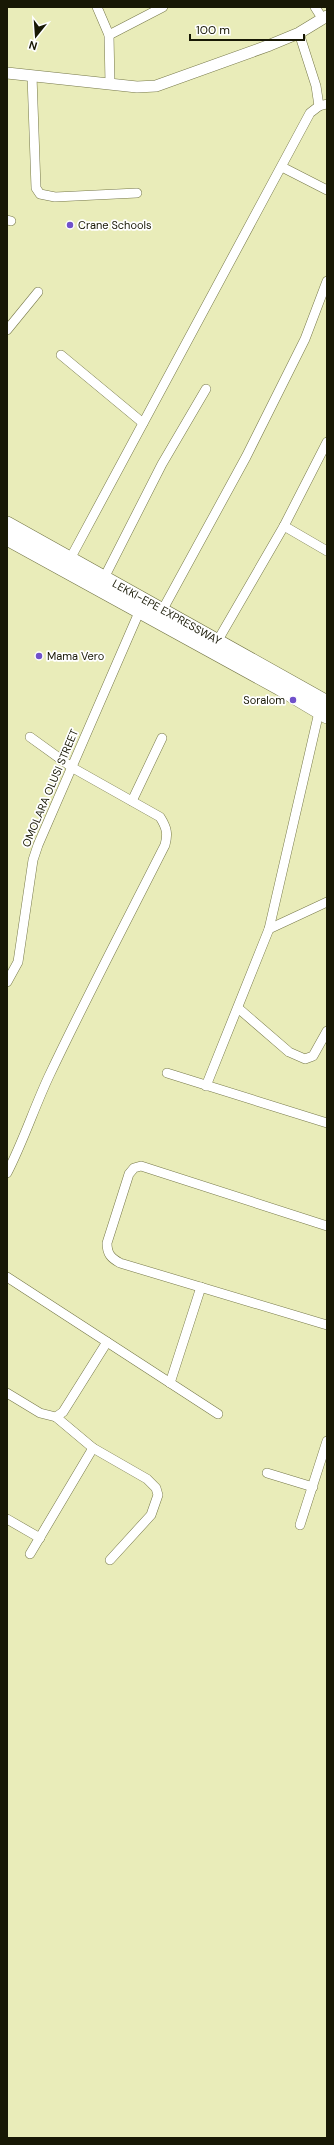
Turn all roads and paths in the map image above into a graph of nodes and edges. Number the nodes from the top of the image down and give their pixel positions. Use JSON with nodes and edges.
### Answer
{"nodes":[{"id":1,"x":97,"y":7,"type":"edge"},
{"id":2,"x":163,"y":7,"type":"edge"},
{"id":3,"x":315,"y":7,"type":"edge"},
{"id":4,"x":324,"y":17,"type":"edge"},
{"id":5,"x":299,"y":32,"type":"junction"},
{"id":6,"x":108,"y":35,"type":"junction"},
{"id":7,"x":7,"y":73,"type":"edge"},
{"id":8,"x":32,"y":76,"type":"junction"},
{"id":9,"x":110,"y":84,"type":"junction"},
{"id":10,"x":323,"y":105,"type":"edge"},
{"id":11,"x":282,"y":167,"type":"junction"},
{"id":12,"x":327,"y":190,"type":"edge"},
{"id":13,"x":137,"y":193,"type":"dead end"},
{"id":14,"x":327,"y":281,"type":"edge"},
{"id":15,"x":38,"y":292,"type":"dead end"},
{"id":16,"x":7,"y":330,"type":"edge"},
{"id":17,"x":61,"y":354,"type":"dead end"},
{"id":18,"x":206,"y":389,"type":"dead end"},
{"id":19,"x":143,"y":424,"type":"junction"},
{"id":20,"x":326,"y":447,"type":"edge"},
{"id":21,"x":7,"y":524,"type":"edge"},
{"id":22,"x":284,"y":526,"type":"junction"},
{"id":23,"x":7,"y":538,"type":"edge"},
{"id":24,"x":327,"y":551,"type":"edge"},
{"id":25,"x":70,"y":559,"type":"junction"},
{"id":26,"x":104,"y":578,"type":"junction"},
{"id":27,"x":140,"y":610,"type":"junction"},
{"id":28,"x":164,"y":610,"type":"junction"},
{"id":29,"x":218,"y":640,"type":"junction"},
{"id":30,"x":324,"y":710,"type":"edge"},
{"id":31,"x":30,"y":737,"type":"dead end"},
{"id":32,"x":162,"y":738,"type":"dead end"},
{"id":33,"x":73,"y":768,"type":"junction"},
{"id":34,"x":132,"y":801,"type":"junction"},
{"id":35,"x":327,"y":902,"type":"edge"},
{"id":36,"x":269,"y":929,"type":"junction"},
{"id":37,"x":7,"y":982,"type":"edge"},
{"id":38,"x":238,"y":1008,"type":"junction"},
{"id":39,"x":327,"y":1032,"type":"edge"},
{"id":40,"x":166,"y":1073,"type":"dead end"},
{"id":41,"x":206,"y":1086,"type":"junction"},
{"id":42,"x":327,"y":1123,"type":"edge"},
{"id":43,"x":7,"y":1173,"type":"edge"},
{"id":44,"x":327,"y":1226,"type":"edge"},
{"id":45,"x":7,"y":1277,"type":"edge"},
{"id":46,"x":202,"y":1287,"type":"junction"},
{"id":47,"x":327,"y":1325,"type":"edge"},
{"id":48,"x":106,"y":1342,"type":"junction"},
{"id":49,"x":170,"y":1383,"type":"junction"},
{"id":50,"x":7,"y":1393,"type":"edge"},
{"id":51,"x":218,"y":1414,"type":"dead end"},
{"id":52,"x":56,"y":1417,"type":"junction"},
{"id":53,"x":327,"y":1441,"type":"edge"},
{"id":54,"x":93,"y":1448,"type":"junction"},
{"id":55,"x":266,"y":1473,"type":"dead end"},
{"id":56,"x":313,"y":1487,"type":"junction"},
{"id":57,"x":7,"y":1519,"type":"edge"},
{"id":58,"x":300,"y":1525,"type":"dead end"},
{"id":59,"x":40,"y":1538,"type":"junction"},
{"id":60,"x":30,"y":1554,"type":"dead end"},
{"id":61,"x":110,"y":1560,"type":"dead end"}],
"edges":[{"from":1,"to":6,"type":"street"},
{"from":2,"to":6,"type":"street"},
{"from":3,"to":4,"type":"street"},
{"from":4,"to":5,"type":"street"},
{"from":5,"to":9,"type":"street"},
{"from":5,"to":10,"type":"street"},
{"from":6,"to":9,"type":"street"},
{"from":7,"to":8,"type":"street"},
{"from":8,"to":9,"type":"street"},
{"from":8,"to":13,"type":"street"},
{"from":10,"to":11,"type":"street"},
{"from":11,"to":12,"type":"street"},
{"from":11,"to":19,"type":"street"},
{"from":14,"to":28,"type":"street"},
{"from":15,"to":16,"type":"street"},
{"from":17,"to":19,"type":"street"},
{"from":18,"to":26,"type":"street"},
{"from":19,"to":25,"type":"street"},
{"from":20,"to":22,"type":"street"},
{"from":21,"to":25,"type":"highway","name":"LEKKI-EPE EXPRESSWAY"},
{"from":22,"to":24,"type":"street"},
{"from":22,"to":29,"type":"street"},
{"from":23,"to":27,"type":"highway","name":"LEKKI-EPE EXPRESSWAY"},
{"from":25,"to":26,"type":"highway","name":"LEKKI-EPE EXPRESSWAY"},
{"from":26,"to":28,"type":"highway","name":"LEKKI-EPE EXPRESSWAY"},
{"from":27,"to":30,"type":"highway","name":"LEKKI-EPE EXPRESSWAY"},
{"from":27,"to":33,"type":"street","name":"OMOLARA OLUSI STREET"},
{"from":28,"to":29,"type":"highway","name":"LEKKI-EPE EXPRESSWAY"},
{"from":29,"to":30,"type":"highway","name":"LEKKI-EPE EXPRESSWAY"},
{"from":30,"to":36,"type":"street"},
{"from":31,"to":33,"type":"street"},
{"from":32,"to":34,"type":"street"},
{"from":33,"to":34,"type":"street"},
{"from":33,"to":37,"type":"street","name":"OMOLARA OLUSI STREET"},
{"from":34,"to":43,"type":"street"},
{"from":35,"to":36,"type":"street"},
{"from":36,"to":38,"type":"street"},
{"from":38,"to":39,"type":"street"},
{"from":38,"to":41,"type":"street"},
{"from":40,"to":41,"type":"street"},
{"from":41,"to":42,"type":"street"},
{"from":44,"to":46,"type":"street"},
{"from":45,"to":48,"type":"street"},
{"from":46,"to":47,"type":"street"},
{"from":46,"to":49,"type":"street"},
{"from":48,"to":49,"type":"street"},
{"from":48,"to":52,"type":"street"},
{"from":49,"to":51,"type":"street"},
{"from":50,"to":52,"type":"street"},
{"from":52,"to":54,"type":"street"},
{"from":53,"to":56,"type":"street"},
{"from":54,"to":59,"type":"street"},
{"from":54,"to":61,"type":"street"},
{"from":55,"to":56,"type":"street"},
{"from":56,"to":58,"type":"street"},
{"from":57,"to":59,"type":"street"},
{"from":59,"to":60,"type":"street"}]}
